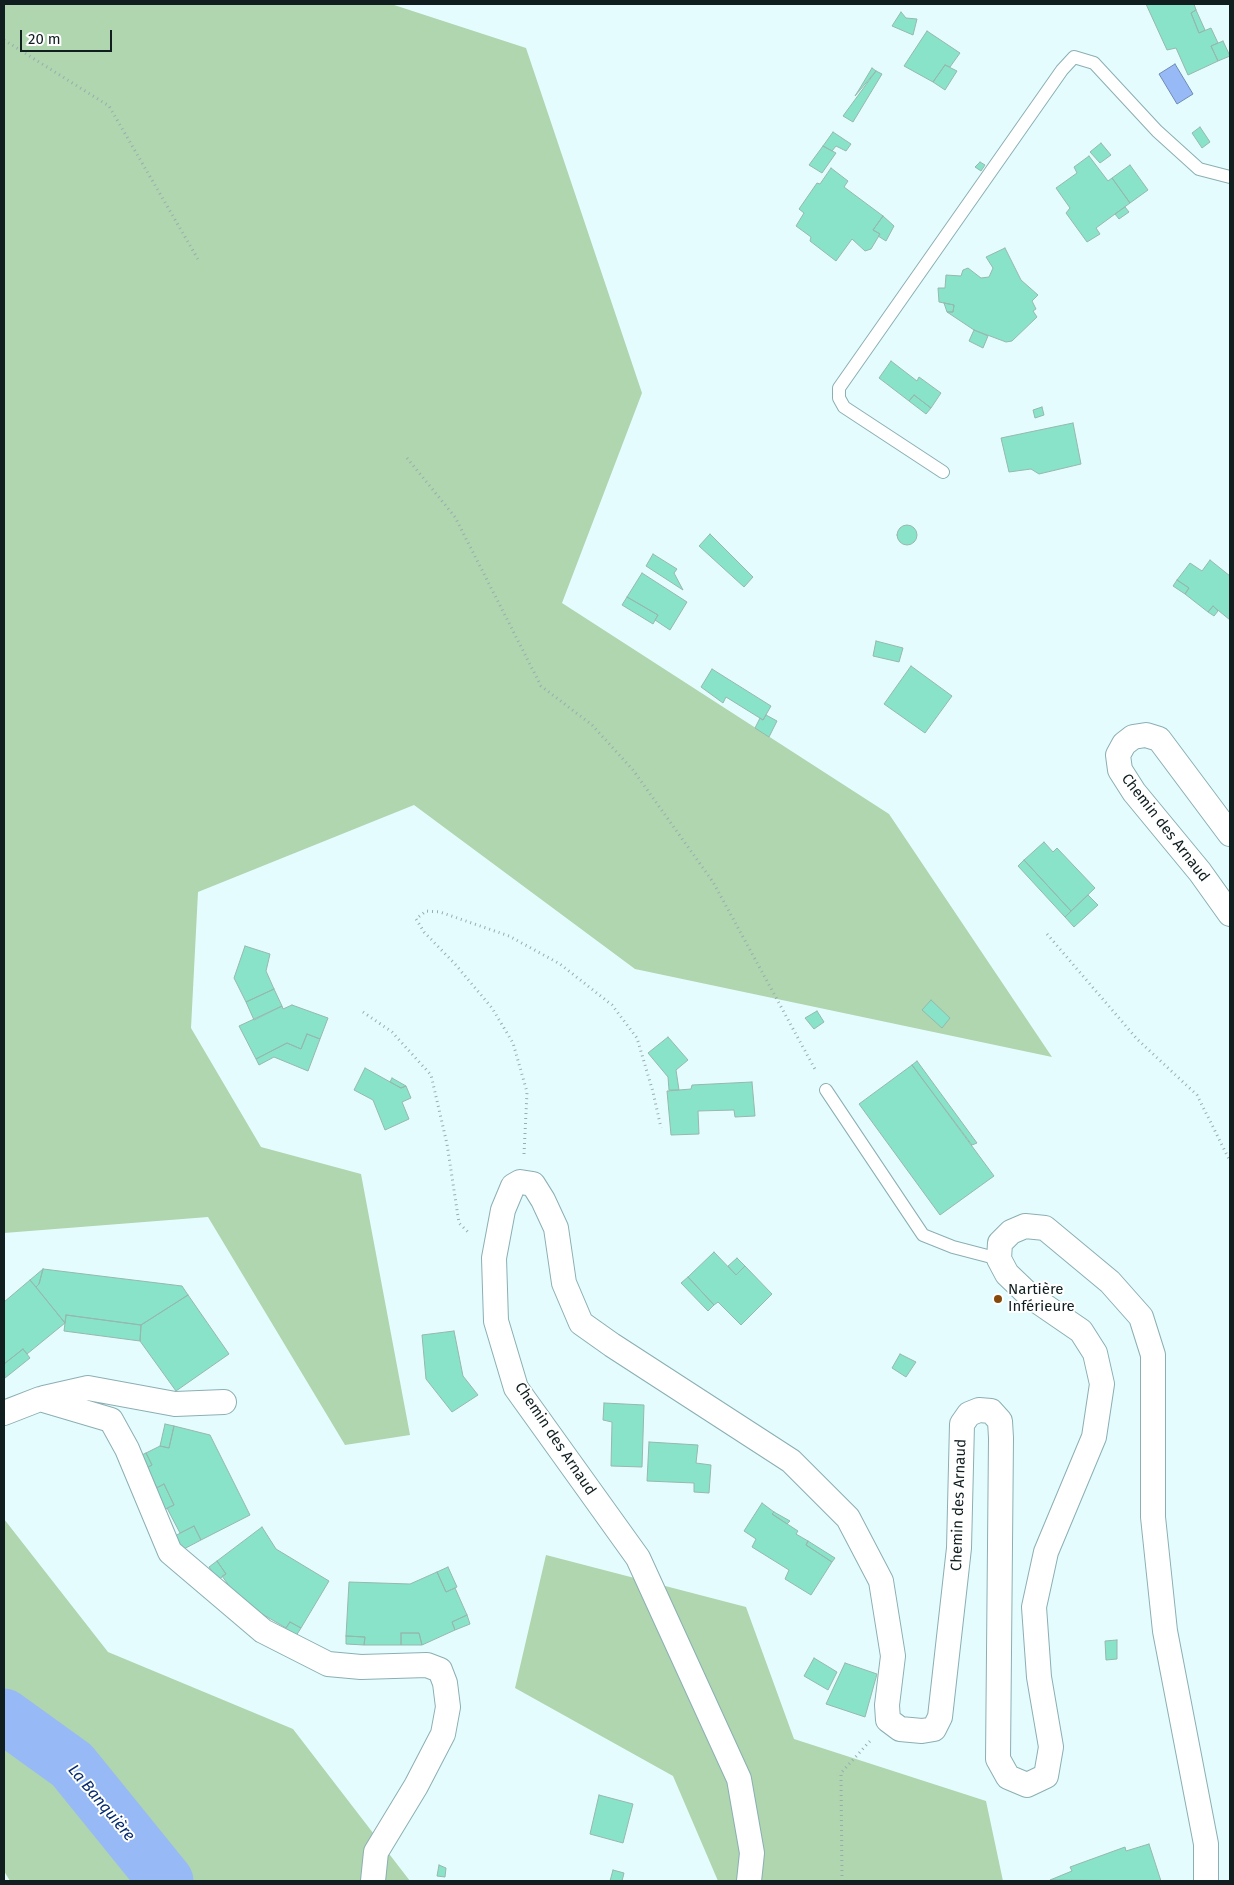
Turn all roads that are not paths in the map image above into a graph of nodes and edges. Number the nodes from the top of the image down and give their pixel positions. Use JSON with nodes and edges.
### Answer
{"nodes":[{"id":1,"x":1230,"y":178,"type":"edge"},
{"id":2,"x":943,"y":472,"type":"dead end"},
{"id":3,"x":1230,"y":834,"type":"edge"},
{"id":4,"x":1230,"y":914,"type":"edge"},
{"id":5,"x":826,"y":1090,"type":"road end"},
{"id":6,"x":999,"y":1259,"type":"junction"},
{"id":7,"x":40,"y":1399,"type":"junction"},
{"id":8,"x":224,"y":1402,"type":"dead end"},
{"id":9,"x":4,"y":1413,"type":"edge"},
{"id":10,"x":373,"y":1881,"type":"edge"},
{"id":11,"x":749,"y":1881,"type":"edge"},
{"id":12,"x":1206,"y":1881,"type":"edge"}],
"edges":[{"from":1,"to":2,"type":"lane"},
{"from":3,"to":4,"type":"street","name":"Chemin des Arnaud"},
{"from":5,"to":6,"type":"lane"},
{"from":6,"to":11,"type":"street","name":"Chemin des Arnaud"},
{"from":6,"to":12,"type":"street"},
{"from":7,"to":8,"type":"street"},
{"from":7,"to":9,"type":"street"},
{"from":7,"to":10,"type":"street"}]}
